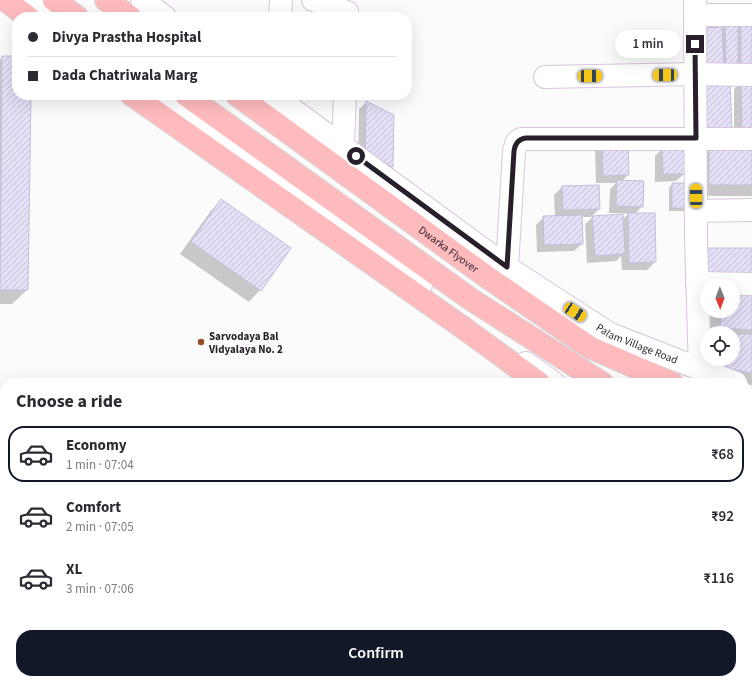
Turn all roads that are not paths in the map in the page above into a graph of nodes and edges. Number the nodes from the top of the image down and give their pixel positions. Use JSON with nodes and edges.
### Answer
{"nodes":[{"id":1,"x":5,"y":0,"type":"edge"},
{"id":2,"x":26,"y":0,"type":"edge"},
{"id":3,"x":54,"y":0,"type":"edge"},
{"id":4,"x":106,"y":0,"type":"edge"},
{"id":5,"x":142,"y":0,"type":"edge"},
{"id":6,"x":281,"y":0,"type":"edge"},
{"id":7,"x":313,"y":0,"type":"edge"},
{"id":8,"x":695,"y":7,"type":"edge"},
{"id":9,"x":21,"y":12,"type":"edge"},
{"id":10,"x":43,"y":12,"type":"edge"},
{"id":11,"x":70,"y":12,"type":"edge"},
{"id":12,"x":123,"y":12,"type":"edge"},
{"id":13,"x":158,"y":12,"type":"edge"},
{"id":14,"x":280,"y":12,"type":"edge"},
{"id":15,"x":347,"y":12,"type":"edge"},
{"id":16,"x":752,"y":16,"type":"edge"},
{"id":17,"x":695,"y":74,"type":"junction"},
{"id":18,"x":752,"y":75,"type":"edge"},
{"id":19,"x":545,"y":77,"type":"dead end"},
{"id":20,"x":146,"y":100,"type":"edge"},
{"id":21,"x":193,"y":100,"type":"edge"},
{"id":22,"x":244,"y":100,"type":"edge"},
{"id":23,"x":280,"y":100,"type":"edge"},
{"id":24,"x":344,"y":100,"type":"edge"},
{"id":25,"x":161,"y":105,"type":"edge"},
{"id":26,"x":696,"y":138,"type":"junction"},
{"id":27,"x":752,"y":139,"type":"edge"},
{"id":28,"x":343,"y":146,"type":"junction"},
{"id":29,"x":752,"y":210,"type":"edge"},
{"id":30,"x":696,"y":211,"type":"junction"},
{"id":31,"x":507,"y":267,"type":"junction"},
{"id":32,"x":697,"y":282,"type":"junction"},
{"id":33,"x":752,"y":284,"type":"edge"},
{"id":34,"x":700,"y":370,"type":"junction"},
{"id":35,"x":532,"y":378,"type":"edge"},
{"id":36,"x":547,"y":378,"type":"edge"},
{"id":37,"x":594,"y":378,"type":"edge"},
{"id":38,"x":660,"y":378,"type":"edge"},
{"id":39,"x":722,"y":378,"type":"edge"}],
"edges":[{"from":1,"to":9,"type":"main road"},
{"from":2,"to":10,"type":"street"},
{"from":3,"to":11,"type":"main road"},
{"from":4,"to":12,"type":"main road"},
{"from":5,"to":13,"type":"street"},
{"from":6,"to":14,"type":"street"},
{"from":7,"to":15,"type":"street"},
{"from":8,"to":16,"type":"street"},
{"from":8,"to":17,"type":"street"},
{"from":17,"to":18,"type":"street"},
{"from":17,"to":19,"type":"street"},
{"from":17,"to":26,"type":"street"},
{"from":20,"to":25,"type":"main road"},
{"from":21,"to":37,"type":"main road"},
{"from":22,"to":38,"type":"main road","name":"Dwarka Flyover"},
{"from":23,"to":28,"type":"street","name":"Palam Village Road"},
{"from":24,"to":28,"type":"street"},
{"from":25,"to":35,"type":"main road"},
{"from":25,"to":36,"type":"street"},
{"from":26,"to":27,"type":"street"},
{"from":26,"to":30,"type":"street"},
{"from":26,"to":31,"type":"street"},
{"from":28,"to":31,"type":"street","name":"Palam Village Road"},
{"from":29,"to":30,"type":"street"},
{"from":30,"to":32,"type":"street"},
{"from":31,"to":34,"type":"street","name":"Palam Village Road"},
{"from":32,"to":33,"type":"street"},
{"from":32,"to":34,"type":"street"},
{"from":34,"to":39,"type":"street","name":"Palam Village Road"}]}
